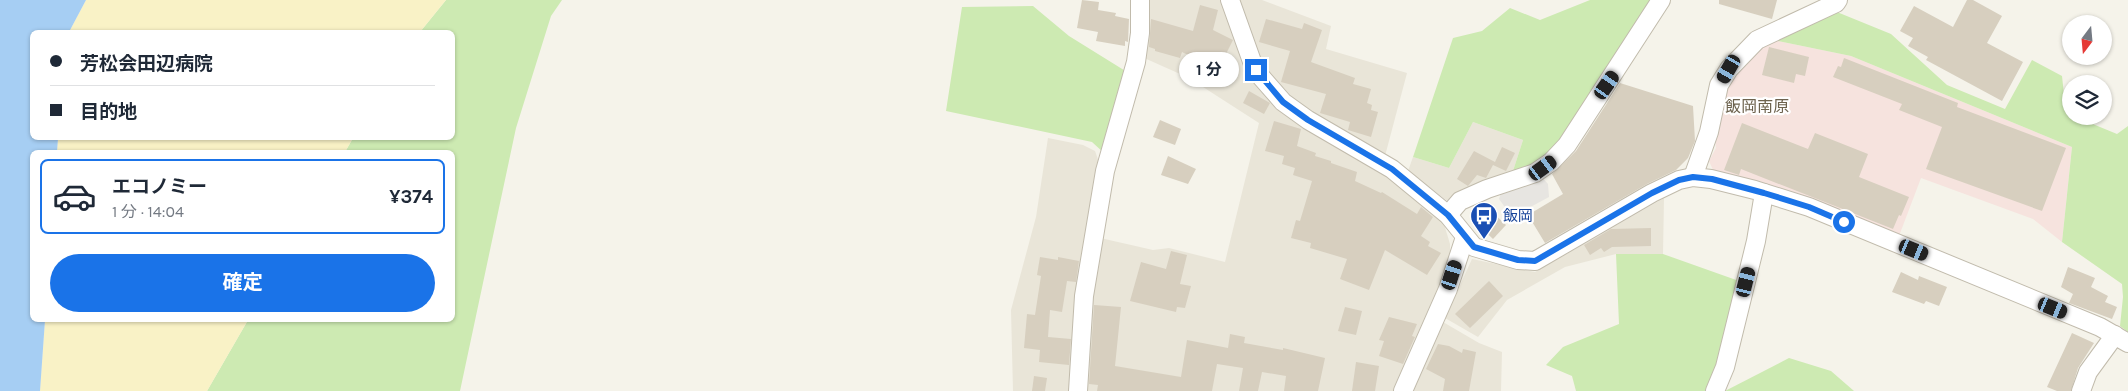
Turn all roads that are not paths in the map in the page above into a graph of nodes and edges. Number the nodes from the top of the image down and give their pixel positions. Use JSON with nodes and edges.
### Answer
{"nodes":[{"id":1,"x":1140,"y":0,"type":"edge"},
{"id":2,"x":1230,"y":0,"type":"edge"},
{"id":3,"x":1661,"y":0,"type":"edge"},
{"id":4,"x":1838,"y":0,"type":"edge"},
{"id":5,"x":1693,"y":177,"type":"junction"},
{"id":6,"x":1764,"y":193,"type":"junction"},
{"id":7,"x":1448,"y":215,"type":"junction"},
{"id":8,"x":1465,"y":237,"type":"junction"},
{"id":9,"x":2121,"y":339,"type":"edge"},
{"id":10,"x":1078,"y":391,"type":"edge"},
{"id":11,"x":1403,"y":391,"type":"edge"},
{"id":12,"x":1715,"y":391,"type":"edge"},
{"id":13,"x":2081,"y":391,"type":"edge"}],
"edges":[{"from":1,"to":10,"type":"street"},
{"from":2,"to":7,"type":"street"},
{"from":3,"to":7,"type":"street"},
{"from":4,"to":5,"type":"street"},
{"from":5,"to":6,"type":"street"},
{"from":5,"to":8,"type":"street"},
{"from":6,"to":9,"type":"street"},
{"from":6,"to":12,"type":"street"},
{"from":7,"to":8,"type":"street"},
{"from":8,"to":11,"type":"street"},
{"from":9,"to":13,"type":"street"}]}
